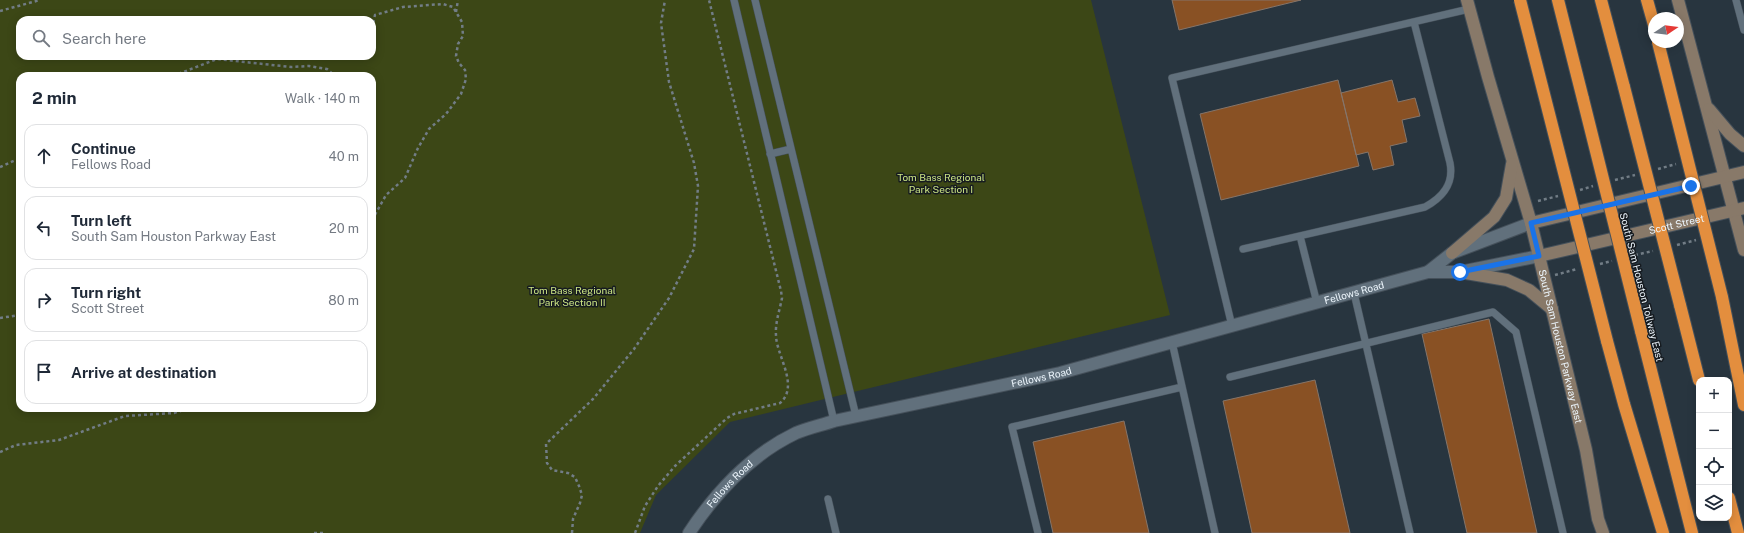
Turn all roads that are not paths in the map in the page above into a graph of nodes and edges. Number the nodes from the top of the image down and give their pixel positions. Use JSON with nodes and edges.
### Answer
{"nodes":[{"id":1,"x":734,"y":0,"type":"edge"},
{"id":2,"x":755,"y":0,"type":"edge"},
{"id":3,"x":1520,"y":0,"type":"edge"},
{"id":4,"x":1558,"y":0,"type":"edge"},
{"id":5,"x":1603,"y":0,"type":"edge"},
{"id":6,"x":1648,"y":0,"type":"edge"},
{"id":7,"x":1678,"y":0,"type":"edge"},
{"id":8,"x":1736,"y":0,"type":"edge"},
{"id":9,"x":1468,"y":4,"type":"edge"},
{"id":10,"x":1651,"y":12,"type":"edge"},
{"id":11,"x":1414,"y":22,"type":"junction"},
{"id":12,"x":1744,"y":30,"type":"edge"},
{"id":13,"x":1660,"y":48,"type":"edge"},
{"id":14,"x":1706,"y":105,"type":"junction"},
{"id":15,"x":1744,"y":146,"type":"edge"},
{"id":16,"x":791,"y":149,"type":"junction"},
{"id":17,"x":770,"y":154,"type":"junction"},
{"id":18,"x":1512,"y":161,"type":"junction"},
{"id":19,"x":1744,"y":172,"type":"edge"},
{"id":20,"x":1726,"y":178,"type":"junction"},
{"id":21,"x":1739,"y":209,"type":"edge"},
{"id":22,"x":1531,"y":223,"type":"junction"},
{"id":23,"x":1300,"y":236,"type":"junction"},
{"id":24,"x":1243,"y":249,"type":"dead end"},
{"id":25,"x":1744,"y":250,"type":"edge"},
{"id":26,"x":1452,"y":253,"type":"junction"},
{"id":27,"x":1539,"y":256,"type":"junction"},
{"id":28,"x":1428,"y":272,"type":"junction"},
{"id":29,"x":1460,"y":272,"type":"junction"},
{"id":30,"x":1354,"y":293,"type":"junction"},
{"id":31,"x":1317,"y":303,"type":"junction"},
{"id":32,"x":1552,"y":309,"type":"junction"},
{"id":33,"x":1232,"y":326,"type":"junction"},
{"id":34,"x":1172,"y":342,"type":"junction"},
{"id":35,"x":1365,"y":342,"type":"junction"},
{"id":36,"x":1230,"y":377,"type":"dead end"},
{"id":37,"x":1698,"y":377,"type":"edge"},
{"id":38,"x":1182,"y":387,"type":"junction"},
{"id":39,"x":1744,"y":405,"type":"edge"},
{"id":40,"x":856,"y":416,"type":"junction"},
{"id":41,"x":834,"y":420,"type":"junction"},
{"id":42,"x":828,"y":498,"type":"dead end"},
{"id":43,"x":1732,"y":510,"type":"edge"},
{"id":44,"x":689,"y":533,"type":"edge"},
{"id":45,"x":836,"y":533,"type":"edge"},
{"id":46,"x":1038,"y":533,"type":"edge"},
{"id":47,"x":1215,"y":533,"type":"edge"},
{"id":48,"x":1410,"y":533,"type":"edge"},
{"id":49,"x":1563,"y":533,"type":"edge"},
{"id":50,"x":1603,"y":533,"type":"edge"},
{"id":51,"x":1663,"y":533,"type":"edge"},
{"id":52,"x":1692,"y":533,"type":"edge"},
{"id":53,"x":1738,"y":533,"type":"edge"}],
"edges":[{"from":1,"to":17,"type":"lane"},
{"from":2,"to":16,"type":"lane"},
{"from":3,"to":51,"type":"highway","bridge":true},
{"from":4,"to":52,"type":"highway","name":"South Sam Houston Tollway East","bridge":true},
{"from":5,"to":37,"type":"highway","bridge":true},
{"from":6,"to":10,"type":"highway"},
{"from":7,"to":14,"type":"main road"},
{"from":8,"to":12,"type":"lane"},
{"from":9,"to":11,"type":"lane"},
{"from":9,"to":18,"type":"main road","name":"South Sam Houston Parkway East"},
{"from":11,"to":23,"type":"lane"},
{"from":11,"to":33,"type":"lane"},
{"from":13,"to":39,"type":"highway","bridge":true},
{"from":14,"to":15,"type":"main road"},
{"from":14,"to":20,"type":"main road"},
{"from":16,"to":17,"type":"lane"},
{"from":16,"to":40,"type":"lane"},
{"from":17,"to":41,"type":"lane"},
{"from":18,"to":22,"type":"main road","name":"South Sam Houston Parkway East"},
{"from":18,"to":26,"type":"main road"},
{"from":19,"to":20,"type":"main road"},
{"from":20,"to":21,"type":"main road"},
{"from":20,"to":22,"type":"main road"},
{"from":21,"to":25,"type":"main road"},
{"from":21,"to":27,"type":"main road","name":"Scott Street"},
{"from":22,"to":26,"type":"street","name":"Fellows Road"},
{"from":22,"to":27,"type":"main road","name":"South Sam Houston Parkway East"},
{"from":23,"to":24,"type":"lane"},
{"from":23,"to":31,"type":"lane"},
{"from":26,"to":28,"type":"street","name":"Fellows Road"},
{"from":27,"to":29,"type":"street","name":"Fellows Road"},
{"from":27,"to":32,"type":"main road","name":"South Sam Houston Parkway East"},
{"from":28,"to":29,"type":"street","name":"Fellows Road"},
{"from":28,"to":30,"type":"street","name":"Fellows Road"},
{"from":29,"to":32,"type":"main road"},
{"from":30,"to":31,"type":"street","name":"Fellows Road"},
{"from":30,"to":35,"type":"lane"},
{"from":31,"to":33,"type":"street","name":"Fellows Road"},
{"from":32,"to":50,"type":"main road","name":"South Sam Houston Parkway East"},
{"from":33,"to":34,"type":"street","name":"Fellows Road"},
{"from":34,"to":38,"type":"lane"},
{"from":34,"to":40,"type":"street","name":"Fellows Road"},
{"from":35,"to":36,"type":"lane"},
{"from":35,"to":48,"type":"lane"},
{"from":35,"to":49,"type":"lane"},
{"from":38,"to":46,"type":"lane"},
{"from":38,"to":47,"type":"lane"},
{"from":40,"to":41,"type":"street","name":"Fellows Road"},
{"from":41,"to":44,"type":"street","name":"Fellows Road"},
{"from":42,"to":45,"type":"lane"},
{"from":43,"to":53,"type":"highway"}]}
